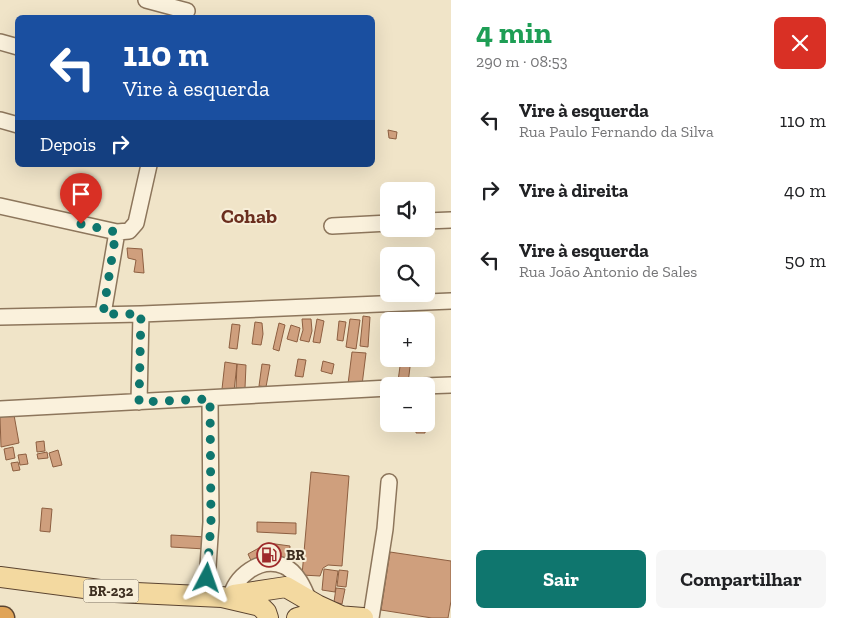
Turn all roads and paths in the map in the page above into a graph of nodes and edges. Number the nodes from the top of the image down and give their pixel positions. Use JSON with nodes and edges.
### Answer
{"nodes":[{"id":1,"x":146,"y":0,"type":"edge"},
{"id":2,"x":188,"y":9,"type":"edge"},
{"id":3,"x":0,"y":42,"type":"edge"},
{"id":4,"x":15,"y":46,"type":"edge"},
{"id":5,"x":0,"y":120,"type":"edge"},
{"id":6,"x":15,"y":123,"type":"edge"},
{"id":7,"x":149,"y":167,"type":"edge"},
{"id":8,"x":0,"y":206,"type":"edge"},
{"id":9,"x":451,"y":220,"type":"edge"},
{"id":10,"x":435,"y":221,"type":"edge"},
{"id":11,"x":380,"y":223,"type":"edge"},
{"id":12,"x":332,"y":226,"type":"dead end"},
{"id":13,"x":120,"y":232,"type":"junction"},
{"id":14,"x":451,"y":301,"type":"edge"},
{"id":15,"x":103,"y":314,"type":"junction"},
{"id":16,"x":141,"y":314,"type":"junction"},
{"id":17,"x":0,"y":317,"type":"edge"},
{"id":18,"x":451,"y":385,"type":"edge"},
{"id":19,"x":435,"y":386,"type":"edge"},
{"id":20,"x":380,"y":389,"type":"edge"},
{"id":21,"x":210,"y":399,"type":"junction"},
{"id":22,"x":139,"y":402,"type":"junction"},
{"id":23,"x":0,"y":409,"type":"edge"},
{"id":24,"x":389,"y":482,"type":"dead end"},
{"id":25,"x":0,"y":577,"type":"edge"},
{"id":26,"x":285,"y":588,"type":"junction"},
{"id":27,"x":222,"y":597,"type":"junction"},
{"id":28,"x":309,"y":600,"type":"junction"},
{"id":29,"x":342,"y":616,"type":"junction"},
{"id":30,"x":270,"y":618,"type":"edge"},
{"id":31,"x":289,"y":618,"type":"edge"},
{"id":32,"x":297,"y":618,"type":"edge"},
{"id":33,"x":363,"y":618,"type":"edge"},
{"id":34,"x":371,"y":618,"type":"edge"}],
"edges":[{"from":1,"to":2,"type":"street"},
{"from":3,"to":4,"type":"street"},
{"from":5,"to":6,"type":"street"},
{"from":7,"to":13,"type":"street"},
{"from":8,"to":13,"type":"street"},
{"from":9,"to":10,"type":"street"},
{"from":11,"to":12,"type":"street"},
{"from":13,"to":15,"type":"street"},
{"from":14,"to":16,"type":"street"},
{"from":15,"to":16,"type":"street"},
{"from":15,"to":17,"type":"street"},
{"from":16,"to":22,"type":"street"},
{"from":18,"to":19,"type":"street"},
{"from":20,"to":21,"type":"street"},
{"from":21,"to":22,"type":"street"},
{"from":21,"to":27,"type":"street"},
{"from":22,"to":23,"type":"street"},
{"from":24,"to":34,"type":"street"},
{"from":25,"to":27,"type":"main road","number":"BR-232"},
{"from":26,"to":27,"type":"main road"},
{"from":26,"to":28,"type":"main road"},
{"from":26,"to":30,"type":"main road"},
{"from":26,"to":31,"type":"main road"},
{"from":27,"to":28,"type":"street"},
{"from":27,"to":30,"type":"main road"},
{"from":28,"to":29,"type":"main road"},
{"from":29,"to":32,"type":"main road"},
{"from":29,"to":33,"type":"main road"}]}
